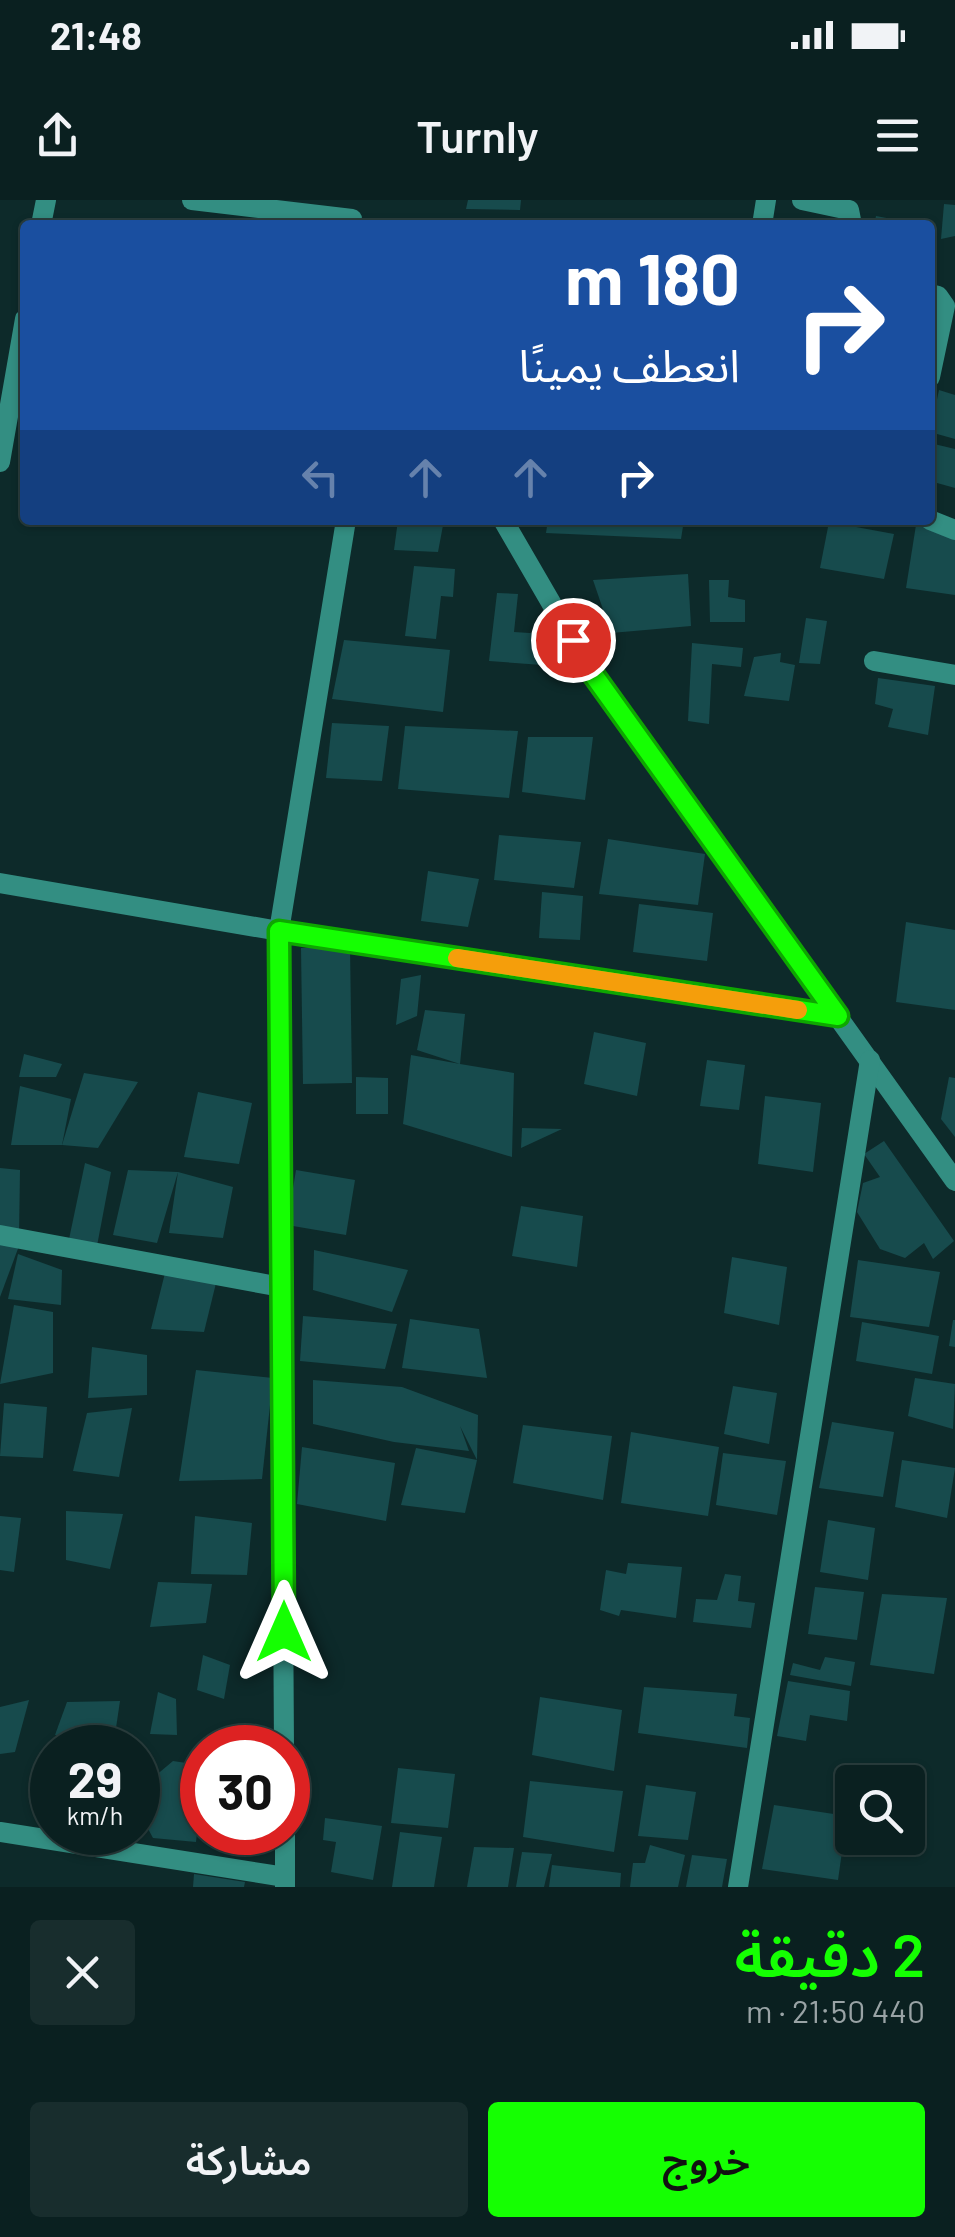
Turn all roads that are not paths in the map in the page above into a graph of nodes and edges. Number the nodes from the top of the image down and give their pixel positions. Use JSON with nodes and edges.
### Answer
{"nodes":[{"id":1,"x":192,"y":200,"type":"edge"},
{"id":2,"x":802,"y":200,"type":"edge"},
{"id":3,"x":350,"y":215,"type":"edge"},
{"id":4,"x":851,"y":220,"type":"edge"},
{"id":5,"x":935,"y":295,"type":"edge"},
{"id":6,"x":20,"y":348,"type":"edge"},
{"id":7,"x":935,"y":353,"type":"edge"},
{"id":8,"x":0,"y":462,"type":"edge"},
{"id":9,"x":345,"y":525,"type":"edge"},
{"id":10,"x":506,"y":525,"type":"edge"},
{"id":11,"x":874,"y":661,"type":"dead end"},
{"id":12,"x":955,"y":675,"type":"edge"},
{"id":13,"x":0,"y":883,"type":"edge"},
{"id":14,"x":279,"y":931,"type":"junction"},
{"id":15,"x":838,"y":1016,"type":"junction"},
{"id":16,"x":870,"y":1060,"type":"junction"},
{"id":17,"x":955,"y":1180,"type":"edge"},
{"id":18,"x":0,"y":1235,"type":"edge"},
{"id":19,"x":281,"y":1287,"type":"junction"},
{"id":20,"x":284,"y":1725,"type":"edge"},
{"id":21,"x":0,"y":1832,"type":"edge"},
{"id":22,"x":285,"y":1855,"type":"edge"},
{"id":23,"x":285,"y":1882,"type":"edge"},
{"id":24,"x":738,"y":1887,"type":"edge"}],
"edges":[{"from":1,"to":3,"type":"street"},
{"from":2,"to":4,"type":"street"},
{"from":5,"to":7,"type":"street"},
{"from":6,"to":8,"type":"street"},
{"from":9,"to":14,"type":"street"},
{"from":10,"to":15,"type":"street"},
{"from":11,"to":12,"type":"street"},
{"from":13,"to":14,"type":"street"},
{"from":14,"to":15,"type":"street"},
{"from":14,"to":19,"type":"street"},
{"from":15,"to":16,"type":"street"},
{"from":16,"to":17,"type":"street"},
{"from":16,"to":24,"type":"street"},
{"from":18,"to":19,"type":"street"},
{"from":19,"to":20,"type":"street"},
{"from":21,"to":23,"type":"street"},
{"from":22,"to":23,"type":"street"}]}
